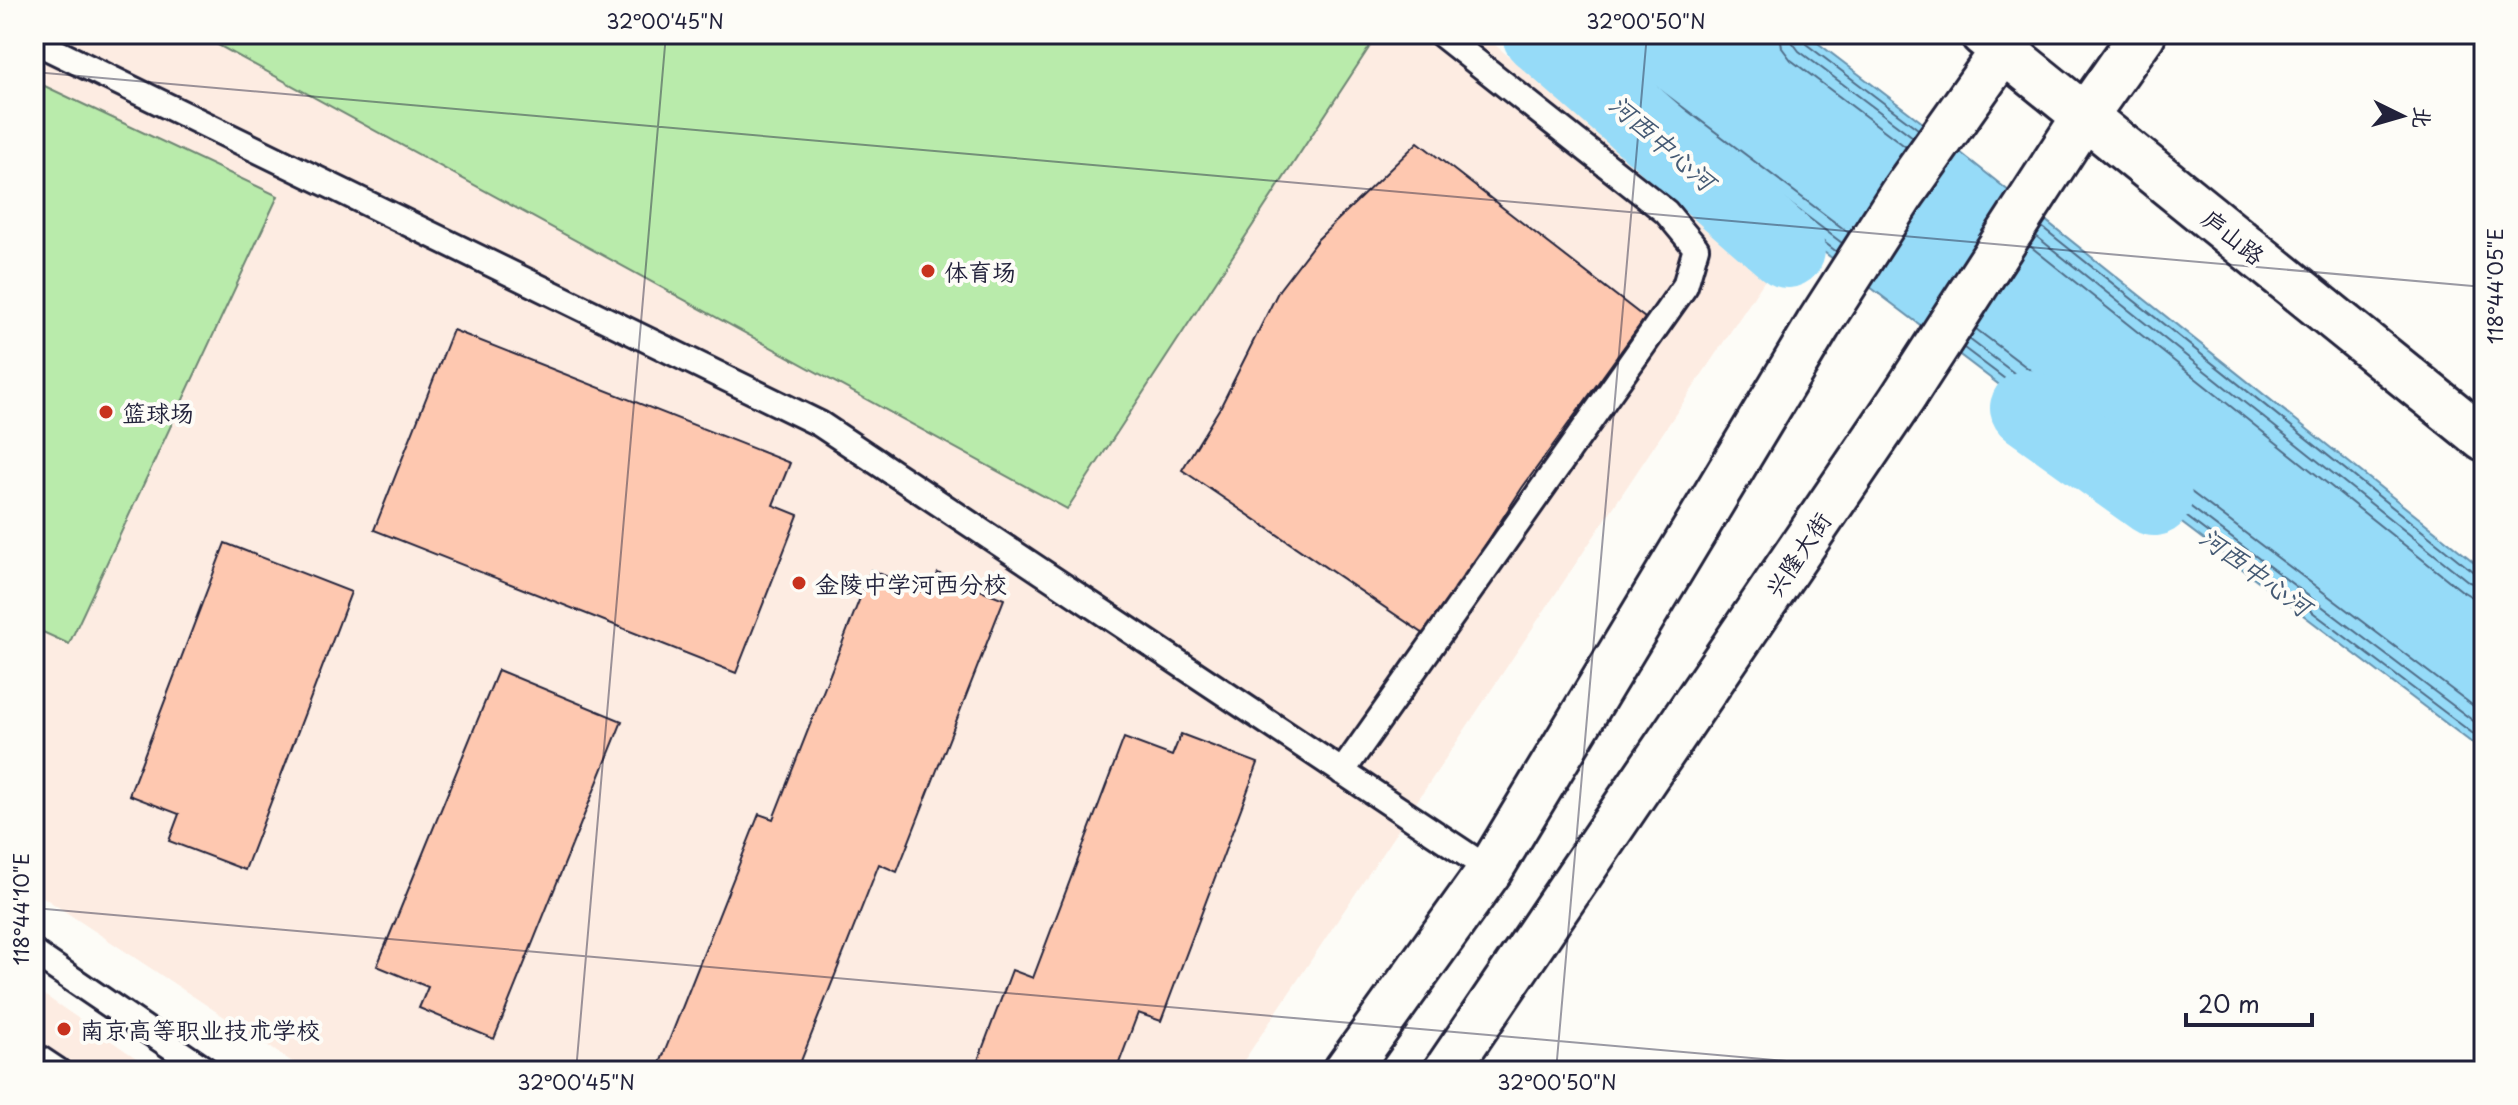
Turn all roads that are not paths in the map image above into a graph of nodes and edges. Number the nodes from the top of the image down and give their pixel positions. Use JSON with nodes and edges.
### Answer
{"nodes":[{"id":1,"x":1441,"y":34,"type":"edge"},
{"id":2,"x":2143,"y":34,"type":"edge"},
{"id":3,"x":2000,"y":40,"type":"edge"},
{"id":4,"x":34,"y":41,"type":"edge"},
{"id":5,"x":2085,"y":116,"type":"junction"},
{"id":6,"x":2484,"y":439,"type":"edge"},
{"id":7,"x":1342,"y":772,"type":"junction"},
{"id":8,"x":1490,"y":870,"type":"junction"},
{"id":9,"x":34,"y":953,"type":"edge"},
{"id":10,"x":34,"y":1055,"type":"edge"},
{"id":11,"x":58,"y":1071,"type":"edge"},
{"id":12,"x":207,"y":1071,"type":"edge"},
{"id":13,"x":1346,"y":1071,"type":"edge"},
{"id":14,"x":1446,"y":1071,"type":"edge"}],
"edges":[{"from":1,"to":7,"type":"lane"},
{"from":2,"to":5,"type":"main road","name":"兴隆大街"},
{"from":3,"to":5,"type":"main road","name":"庐山路"},
{"from":3,"to":8,"type":"main road"},
{"from":4,"to":7,"type":"lane"},
{"from":5,"to":6,"type":"main road","name":"庐山路"},
{"from":5,"to":14,"type":"main road","name":"兴隆大街"},
{"from":7,"to":8,"type":"lane"},
{"from":8,"to":13,"type":"main road"},
{"from":9,"to":12,"type":"lane"},
{"from":10,"to":11,"type":"lane"}]}
